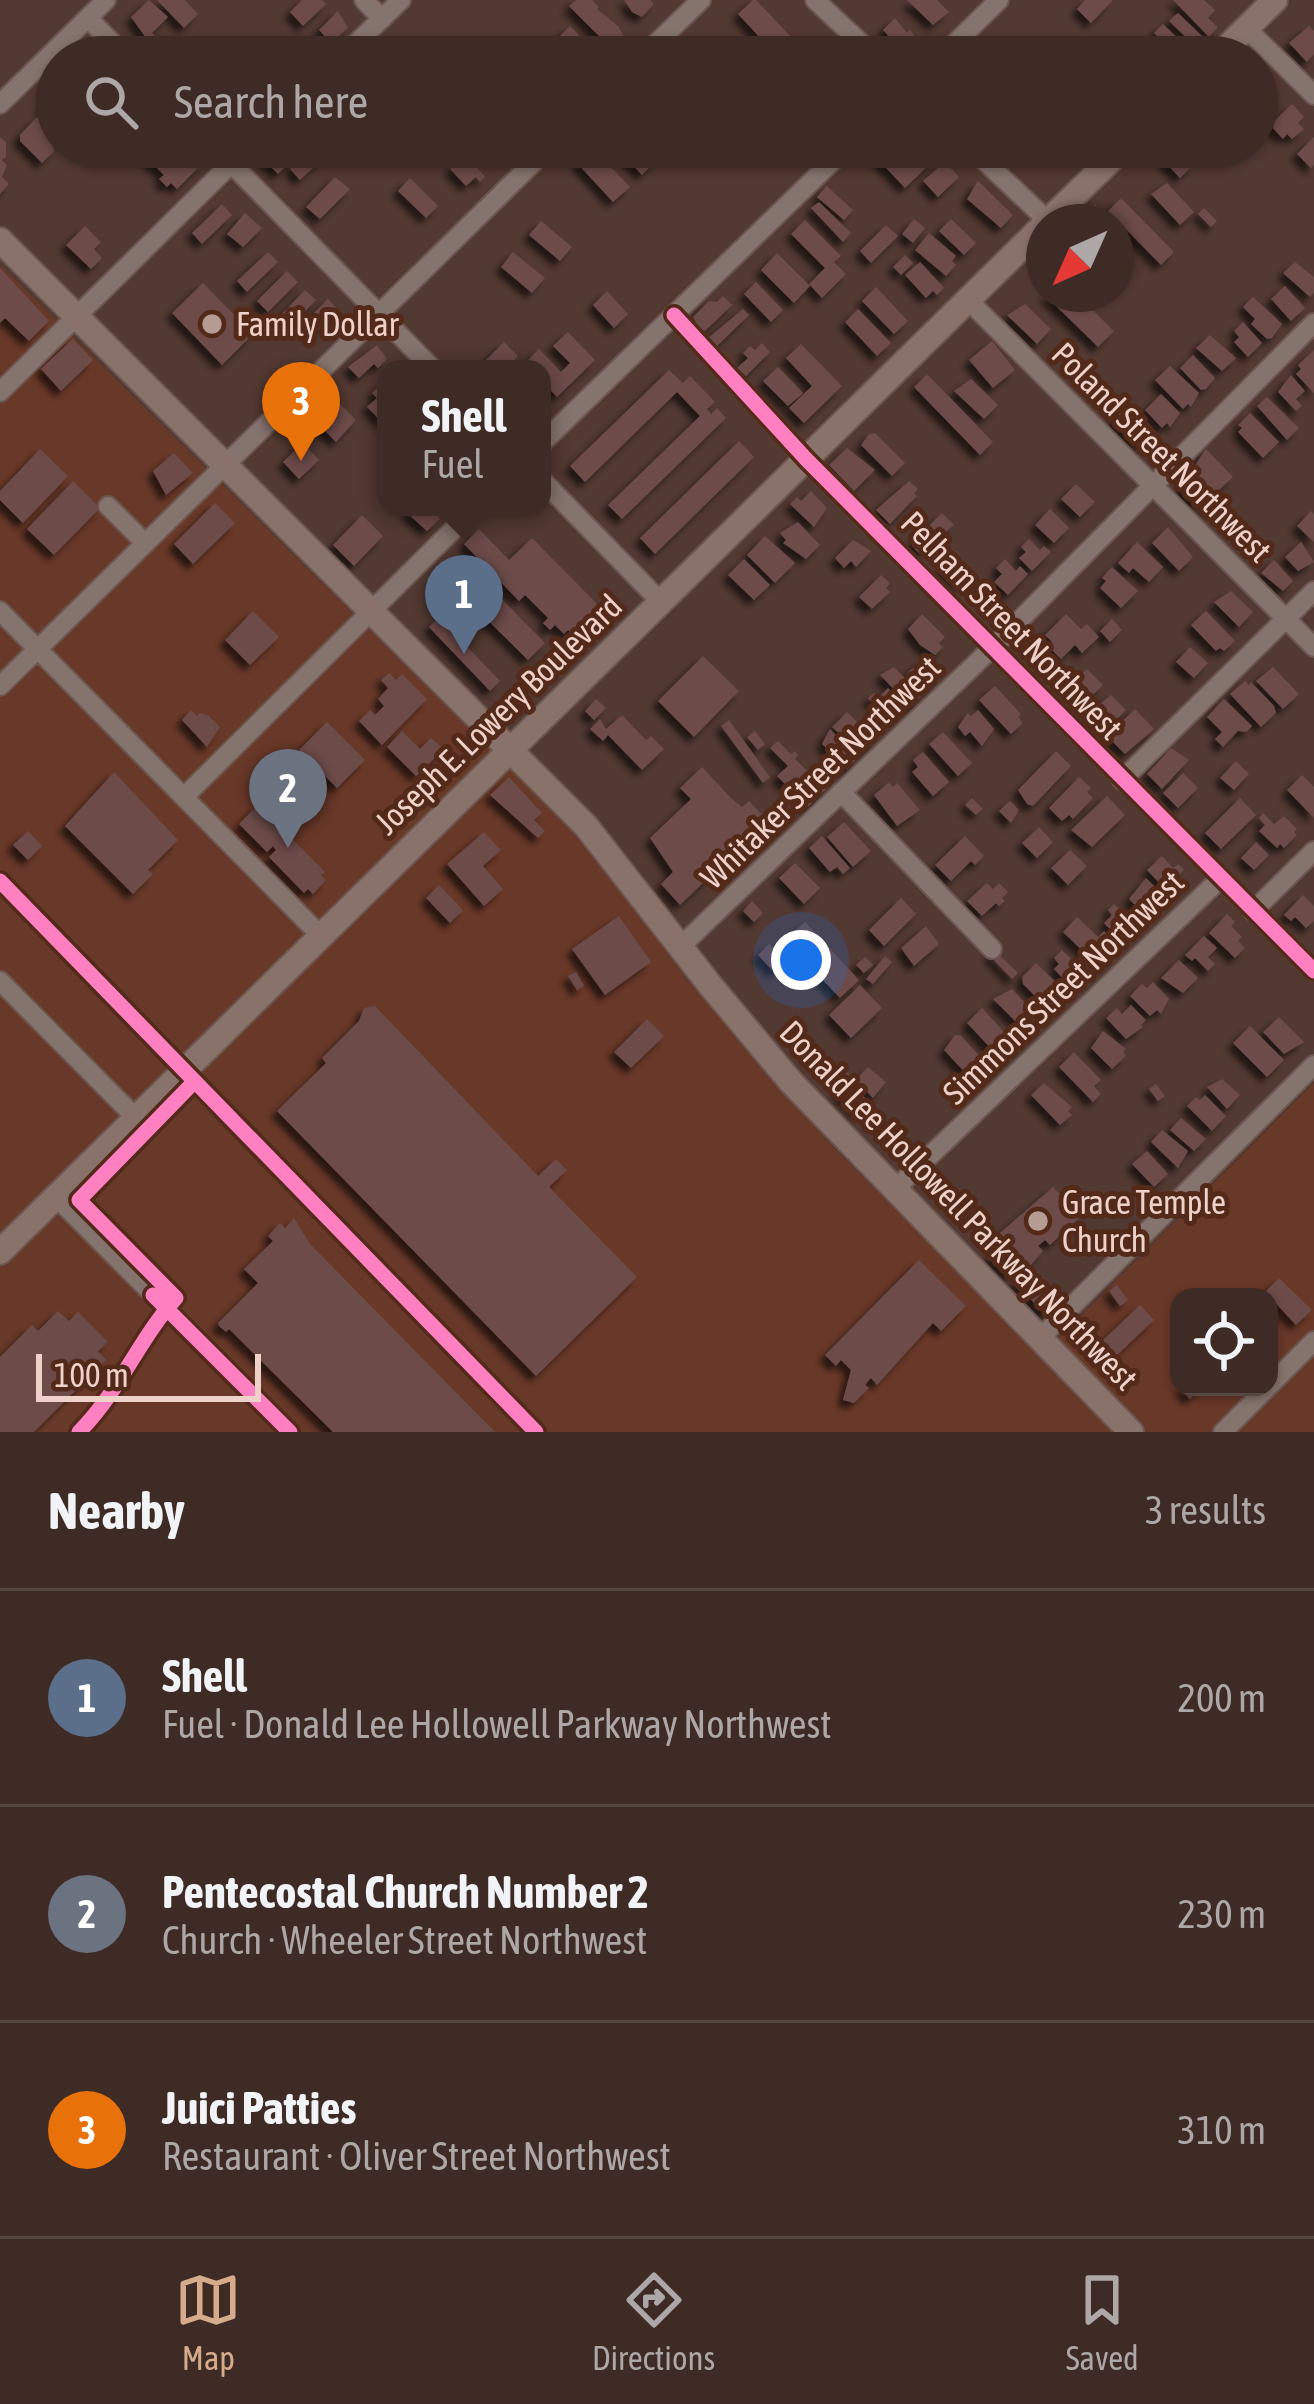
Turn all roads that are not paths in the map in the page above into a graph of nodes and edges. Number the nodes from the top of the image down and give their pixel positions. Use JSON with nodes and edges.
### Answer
{"nodes":[{"id":1,"x":106,"y":0,"type":"edge"},
{"id":2,"x":364,"y":0,"type":"edge"},
{"id":3,"x":401,"y":0,"type":"edge"},
{"id":4,"x":701,"y":0,"type":"edge"},
{"id":5,"x":815,"y":0,"type":"edge"},
{"id":6,"x":999,"y":0,"type":"edge"},
{"id":7,"x":1275,"y":0,"type":"edge"},
{"id":8,"x":88,"y":18,"type":"junction"},
{"id":9,"x":382,"y":19,"type":"junction"},
{"id":10,"x":1247,"y":29,"type":"junction"},
{"id":11,"x":70,"y":36,"type":"edge"},
{"id":12,"x":106,"y":36,"type":"edge"},
{"id":13,"x":364,"y":36,"type":"edge"},
{"id":14,"x":664,"y":36,"type":"edge"},
{"id":15,"x":854,"y":36,"type":"edge"},
{"id":16,"x":962,"y":36,"type":"edge"},
{"id":17,"x":1240,"y":36,"type":"edge"},
{"id":18,"x":1254,"y":36,"type":"edge"},
{"id":19,"x":1278,"y":60,"type":"edge"},
{"id":20,"x":36,"y":69,"type":"edge"},
{"id":21,"x":1314,"y":95,"type":"edge"},
{"id":22,"x":0,"y":104,"type":"edge"},
{"id":23,"x":226,"y":168,"type":"edge"},
{"id":24,"x":236,"y":168,"type":"edge"},
{"id":25,"x":527,"y":168,"type":"edge"},
{"id":26,"x":826,"y":168,"type":"edge"},
{"id":27,"x":991,"y":168,"type":"edge"},
{"id":28,"x":1102,"y":168,"type":"edge"},
{"id":29,"x":1027,"y":204,"type":"edge"},
{"id":30,"x":1066,"y":204,"type":"edge"},
{"id":31,"x":0,"y":240,"type":"edge"},
{"id":32,"x":1026,"y":242,"type":"edge"},
{"id":33,"x":968,"y":299,"type":"junction"},
{"id":34,"x":377,"y":312,"type":"junction"},
{"id":35,"x":674,"y":315,"type":"junction"},
{"id":36,"x":76,"y":317,"type":"junction"},
{"id":37,"x":1314,"y":323,"type":"edge"},
{"id":38,"x":424,"y":360,"type":"edge"},
{"id":39,"x":0,"y":392,"type":"edge"},
{"id":40,"x":551,"y":434,"type":"edge"},
{"id":41,"x":806,"y":459,"type":"junction"},
{"id":42,"x":223,"y":464,"type":"junction"},
{"id":43,"x":1152,"y":485,"type":"junction"},
{"id":44,"x":551,"y":490,"type":"edge"},
{"id":45,"x":108,"y":506,"type":"dead end"},
{"id":46,"x":467,"y":516,"type":"edge"},
{"id":47,"x":144,"y":542,"type":"junction"},
{"id":48,"x":1314,"y":591,"type":"edge"},
{"id":49,"x":660,"y":602,"type":"junction"},
{"id":50,"x":0,"y":611,"type":"edge"},
{"id":51,"x":370,"y":611,"type":"junction"},
{"id":52,"x":1286,"y":619,"type":"junction"},
{"id":53,"x":993,"y":647,"type":"junction"},
{"id":54,"x":1314,"y":647,"type":"edge"},
{"id":55,"x":37,"y":648,"type":"junction"},
{"id":56,"x":0,"y":686,"type":"edge"},
{"id":57,"x":509,"y":749,"type":"junction"},
{"id":58,"x":1122,"y":780,"type":"junction"},
{"id":59,"x":841,"y":792,"type":"junction"},
{"id":60,"x":184,"y":797,"type":"junction"},
{"id":61,"x":1314,"y":851,"type":"edge"},
{"id":62,"x":1220,"y":879,"type":"junction"},
{"id":63,"x":1253,"y":911,"type":"junction"},
{"id":64,"x":320,"y":935,"type":"junction"},
{"id":65,"x":680,"y":947,"type":"junction"},
{"id":66,"x":992,"y":949,"type":"dead end"},
{"id":67,"x":1314,"y":971,"type":"edge"},
{"id":68,"x":0,"y":981,"type":"edge"},
{"id":69,"x":1314,"y":1065,"type":"edge"},
{"id":70,"x":136,"y":1118,"type":"junction"},
{"id":71,"x":895,"y":1189,"type":"junction"},
{"id":72,"x":56,"y":1197,"type":"junction"},
{"id":73,"x":0,"y":1252,"type":"edge"},
{"id":74,"x":1040,"y":1338,"type":"junction"},
{"id":75,"x":1314,"y":1341,"type":"edge"},
{"id":76,"x":1278,"y":1378,"type":"edge"},
{"id":77,"x":1260,"y":1396,"type":"edge"},
{"id":78,"x":290,"y":1432,"type":"edge"},
{"id":79,"x":1131,"y":1432,"type":"edge"},
{"id":80,"x":1223,"y":1432,"type":"edge"}],
"edges":[{"from":1,"to":8,"type":"street"},
{"from":2,"to":9,"type":"street"},
{"from":3,"to":9,"type":"street"},
{"from":4,"to":14,"type":"street"},
{"from":5,"to":15,"type":"street"},
{"from":6,"to":16,"type":"street"},
{"from":7,"to":10,"type":"main road"},
{"from":8,"to":11,"type":"street"},
{"from":8,"to":12,"type":"street"},
{"from":9,"to":13,"type":"street"},
{"from":10,"to":17,"type":"main road"},
{"from":10,"to":18,"type":"street"},
{"from":19,"to":21,"type":"street"},
{"from":20,"to":22,"type":"street"},
{"from":23,"to":36,"type":"street"},
{"from":24,"to":34,"type":"street"},
{"from":25,"to":34,"type":"street"},
{"from":26,"to":35,"type":"street"},
{"from":27,"to":29,"type":"street"},
{"from":28,"to":30,"type":"main road","name":"Joseph E. Lowery Boulevard"},
{"from":31,"to":36,"type":"main road","name":"Donald Lee Hollowell Parkway Northwest"},
{"from":32,"to":33,"type":"main road","name":"Joseph E. Lowery Boulevard"},
{"from":33,"to":41,"type":"main road","name":"Joseph E. Lowery Boulevard"},
{"from":33,"to":43,"type":"street","name":"Poland Street Northwest"},
{"from":34,"to":38,"type":"street"},
{"from":34,"to":42,"type":"street"},
{"from":35,"to":40,"type":"street"},
{"from":35,"to":41,"type":"street","name":"Pelham Street Northwest"},
{"from":36,"to":39,"type":"street"},
{"from":36,"to":42,"type":"main road","name":"Donald Lee Hollowell Parkway Northwest"},
{"from":37,"to":43,"type":"street","name":"Whitaker Street Northwest"},
{"from":41,"to":49,"type":"main road","name":"Joseph E. Lowery Boulevard"},
{"from":41,"to":53,"type":"street","name":"Pelham Street Northwest"},
{"from":42,"to":47,"type":"street"},
{"from":42,"to":51,"type":"main road","name":"Donald Lee Hollowell Parkway Northwest"},
{"from":43,"to":52,"type":"street","name":"Poland Street Northwest"},
{"from":43,"to":53,"type":"street","name":"Whitaker Street Northwest"},
{"from":44,"to":49,"type":"street"},
{"from":45,"to":47,"type":"street"},
{"from":46,"to":51,"type":"street"},
{"from":47,"to":55,"type":"street"},
{"from":48,"to":52,"type":"street"},
{"from":49,"to":57,"type":"main road","name":"Joseph E. Lowery Boulevard"},
{"from":50,"to":55,"type":"street"},
{"from":51,"to":57,"type":"main road","name":"Donald Lee Hollowell Parkway Northwest"},
{"from":51,"to":60,"type":"street"},
{"from":52,"to":54,"type":"street","name":"Poland Street Northwest"},
{"from":52,"to":58,"type":"street"},
{"from":53,"to":58,"type":"street","name":"Pelham Street Northwest"},
{"from":53,"to":59,"type":"street","name":"Whitaker Street Northwest"},
{"from":55,"to":56,"type":"street"},
{"from":55,"to":60,"type":"street"},
{"from":57,"to":64,"type":"main road","name":"Joseph E. Lowery Boulevard"},
{"from":57,"to":65,"type":"main road","name":"Donald Lee Hollowell Parkway Northwest"},
{"from":58,"to":62,"type":"street","name":"Pelham Street Northwest"},
{"from":59,"to":65,"type":"street","name":"Whitaker Street Northwest"},
{"from":59,"to":66,"type":"street"},
{"from":60,"to":64,"type":"street"},
{"from":61,"to":63,"type":"street"},
{"from":62,"to":63,"type":"street","name":"Pelham Street Northwest"},
{"from":62,"to":71,"type":"street","name":"Simmons Street Northwest"},
{"from":63,"to":67,"type":"street","name":"Pelham Street Northwest"},
{"from":64,"to":70,"type":"main road","name":"Joseph E. Lowery Boulevard"},
{"from":65,"to":71,"type":"main road","name":"Donald Lee Hollowell Parkway Northwest"},
{"from":68,"to":70,"type":"street"},
{"from":69,"to":74,"type":"street"},
{"from":70,"to":72,"type":"main road","name":"Joseph E. Lowery Boulevard"},
{"from":71,"to":74,"type":"main road","name":"Donald Lee Hollowell Parkway Northwest"},
{"from":72,"to":73,"type":"main road","name":"Joseph E. Lowery Boulevard"},
{"from":72,"to":78,"type":"street"},
{"from":74,"to":79,"type":"main road","name":"Donald Lee Hollowell Parkway Northwest"},
{"from":75,"to":76,"type":"street"},
{"from":77,"to":80,"type":"street"}]}
